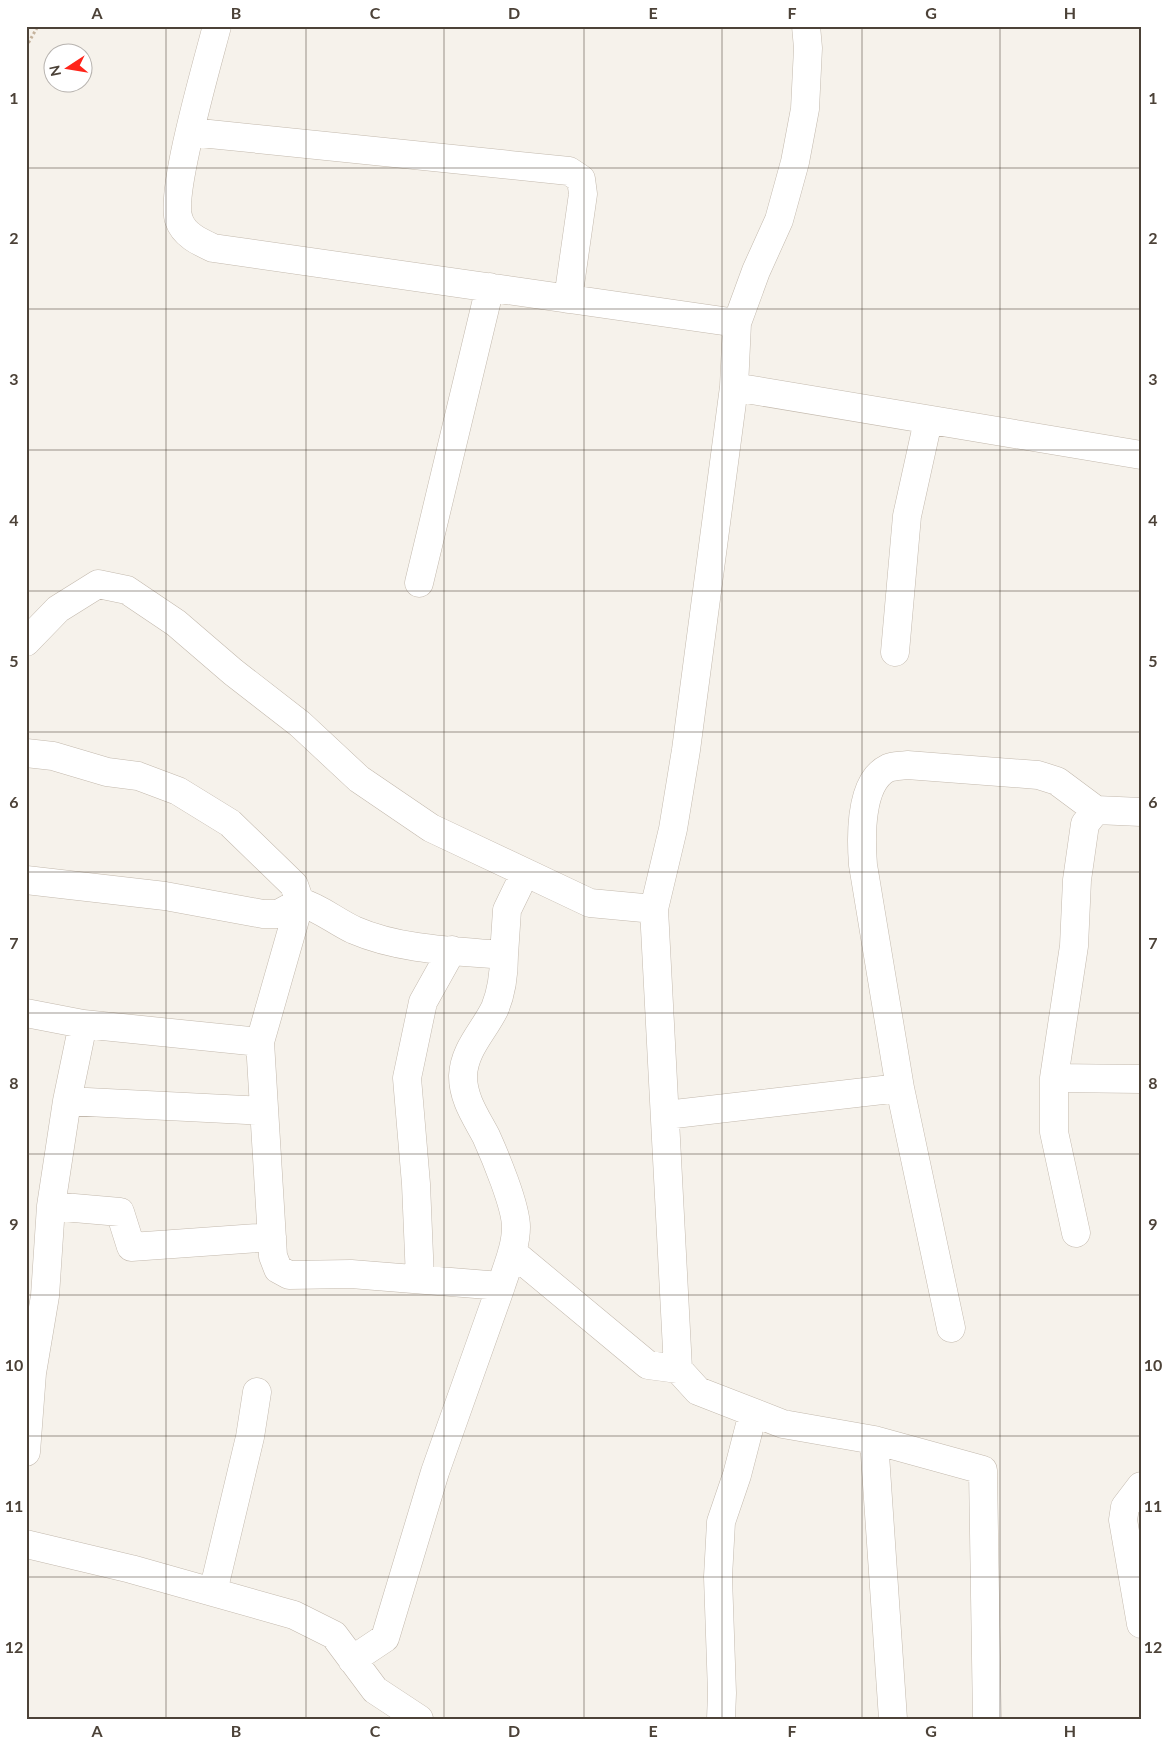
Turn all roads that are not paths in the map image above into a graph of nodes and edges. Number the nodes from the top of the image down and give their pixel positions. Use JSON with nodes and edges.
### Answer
{"nodes":[{"id":1,"x":217,"y":26,"type":"edge"},
{"id":2,"x":806,"y":26,"type":"edge"},
{"id":3,"x":190,"y":132,"type":"junction"},
{"id":4,"x":490,"y":287,"type":"junction"},
{"id":5,"x":568,"y":299,"type":"junction"},
{"id":6,"x":737,"y":323,"type":"junction"},
{"id":7,"x":734,"y":388,"type":"junction"},
{"id":8,"x":928,"y":421,"type":"junction"},
{"id":9,"x":1141,"y":455,"type":"edge"},
{"id":10,"x":419,"y":583,"type":"dead end"},
{"id":11,"x":29,"y":634,"type":"edge"},
{"id":12,"x":895,"y":652,"type":"dead end"},
{"id":13,"x":26,"y":754,"type":"edge"},
{"id":14,"x":1096,"y":810,"type":"junction"},
{"id":15,"x":1141,"y":812,"type":"edge"},
{"id":16,"x":525,"y":873,"type":"junction"},
{"id":17,"x":26,"y":880,"type":"edge"},
{"id":18,"x":300,"y":902,"type":"junction"},
{"id":19,"x":654,"y":910,"type":"junction"},
{"id":20,"x":452,"y":950,"type":"junction"},
{"id":21,"x":504,"y":956,"type":"junction"},
{"id":22,"x":26,"y":1013,"type":"edge"},
{"id":23,"x":83,"y":1024,"type":"junction"},
{"id":24,"x":260,"y":1042,"type":"junction"},
{"id":25,"x":1054,"y":1078,"type":"junction"},
{"id":26,"x":1141,"y":1078,"type":"edge"},
{"id":27,"x":900,"y":1088,"type":"junction"},
{"id":28,"x":67,"y":1101,"type":"junction"},
{"id":29,"x":264,"y":1111,"type":"junction"},
{"id":30,"x":666,"y":1115,"type":"junction"},
{"id":31,"x":51,"y":1206,"type":"junction"},
{"id":32,"x":1076,"y":1233,"type":"dead end"},
{"id":33,"x":272,"y":1237,"type":"junction"},
{"id":34,"x":512,"y":1252,"type":"junction"},
{"id":35,"x":420,"y":1279,"type":"junction"},
{"id":36,"x":501,"y":1286,"type":"junction"},
{"id":37,"x":951,"y":1328,"type":"dead end"},
{"id":38,"x":678,"y":1369,"type":"junction"},
{"id":39,"x":257,"y":1392,"type":"dead end"},
{"id":40,"x":753,"y":1413,"type":"junction"},
{"id":41,"x":874,"y":1440,"type":"junction"},
{"id":42,"x":26,"y":1452,"type":"edge"},
{"id":43,"x":1141,"y":1486,"type":"edge"},
{"id":44,"x":26,"y":1544,"type":"edge"},
{"id":45,"x":213,"y":1592,"type":"junction"},
{"id":46,"x":1141,"y":1624,"type":"edge"},
{"id":47,"x":352,"y":1660,"type":"junction"},
{"id":48,"x":419,"y":1719,"type":"edge"},
{"id":49,"x":721,"y":1719,"type":"edge"},
{"id":50,"x":893,"y":1719,"type":"edge"},
{"id":51,"x":987,"y":1719,"type":"edge"}],
"edges":[{"from":1,"to":3,"type":"street"},
{"from":2,"to":6,"type":"street"},
{"from":3,"to":4,"type":"street"},
{"from":3,"to":5,"type":"street"},
{"from":4,"to":5,"type":"street"},
{"from":4,"to":10,"type":"street"},
{"from":5,"to":6,"type":"street"},
{"from":6,"to":7,"type":"street"},
{"from":7,"to":8,"type":"street"},
{"from":7,"to":19,"type":"street"},
{"from":8,"to":9,"type":"street"},
{"from":8,"to":12,"type":"street"},
{"from":11,"to":16,"type":"street"},
{"from":13,"to":18,"type":"street"},
{"from":14,"to":15,"type":"street"},
{"from":14,"to":25,"type":"street"},
{"from":14,"to":27,"type":"street"},
{"from":16,"to":19,"type":"street"},
{"from":16,"to":21,"type":"street"},
{"from":17,"to":18,"type":"street"},
{"from":18,"to":20,"type":"street"},
{"from":18,"to":24,"type":"street"},
{"from":19,"to":30,"type":"street"},
{"from":20,"to":21,"type":"street"},
{"from":20,"to":35,"type":"street"},
{"from":21,"to":34,"type":"street"},
{"from":22,"to":23,"type":"street"},
{"from":23,"to":24,"type":"street"},
{"from":23,"to":28,"type":"street"},
{"from":24,"to":29,"type":"street"},
{"from":25,"to":26,"type":"street"},
{"from":25,"to":32,"type":"street"},
{"from":27,"to":30,"type":"street"},
{"from":27,"to":37,"type":"street"},
{"from":28,"to":29,"type":"street"},
{"from":28,"to":31,"type":"street"},
{"from":29,"to":33,"type":"street"},
{"from":30,"to":38,"type":"street"},
{"from":31,"to":33,"type":"street"},
{"from":31,"to":42,"type":"street"},
{"from":33,"to":35,"type":"street"},
{"from":34,"to":36,"type":"street"},
{"from":34,"to":38,"type":"street"},
{"from":35,"to":36,"type":"street"},
{"from":36,"to":47,"type":"street"},
{"from":38,"to":40,"type":"street"},
{"from":39,"to":45,"type":"street"},
{"from":40,"to":41,"type":"street"},
{"from":40,"to":49,"type":"street"},
{"from":41,"to":50,"type":"street"},
{"from":41,"to":51,"type":"street"},
{"from":43,"to":46,"type":"street"},
{"from":44,"to":45,"type":"street"},
{"from":45,"to":47,"type":"street"},
{"from":47,"to":48,"type":"street"}]}
